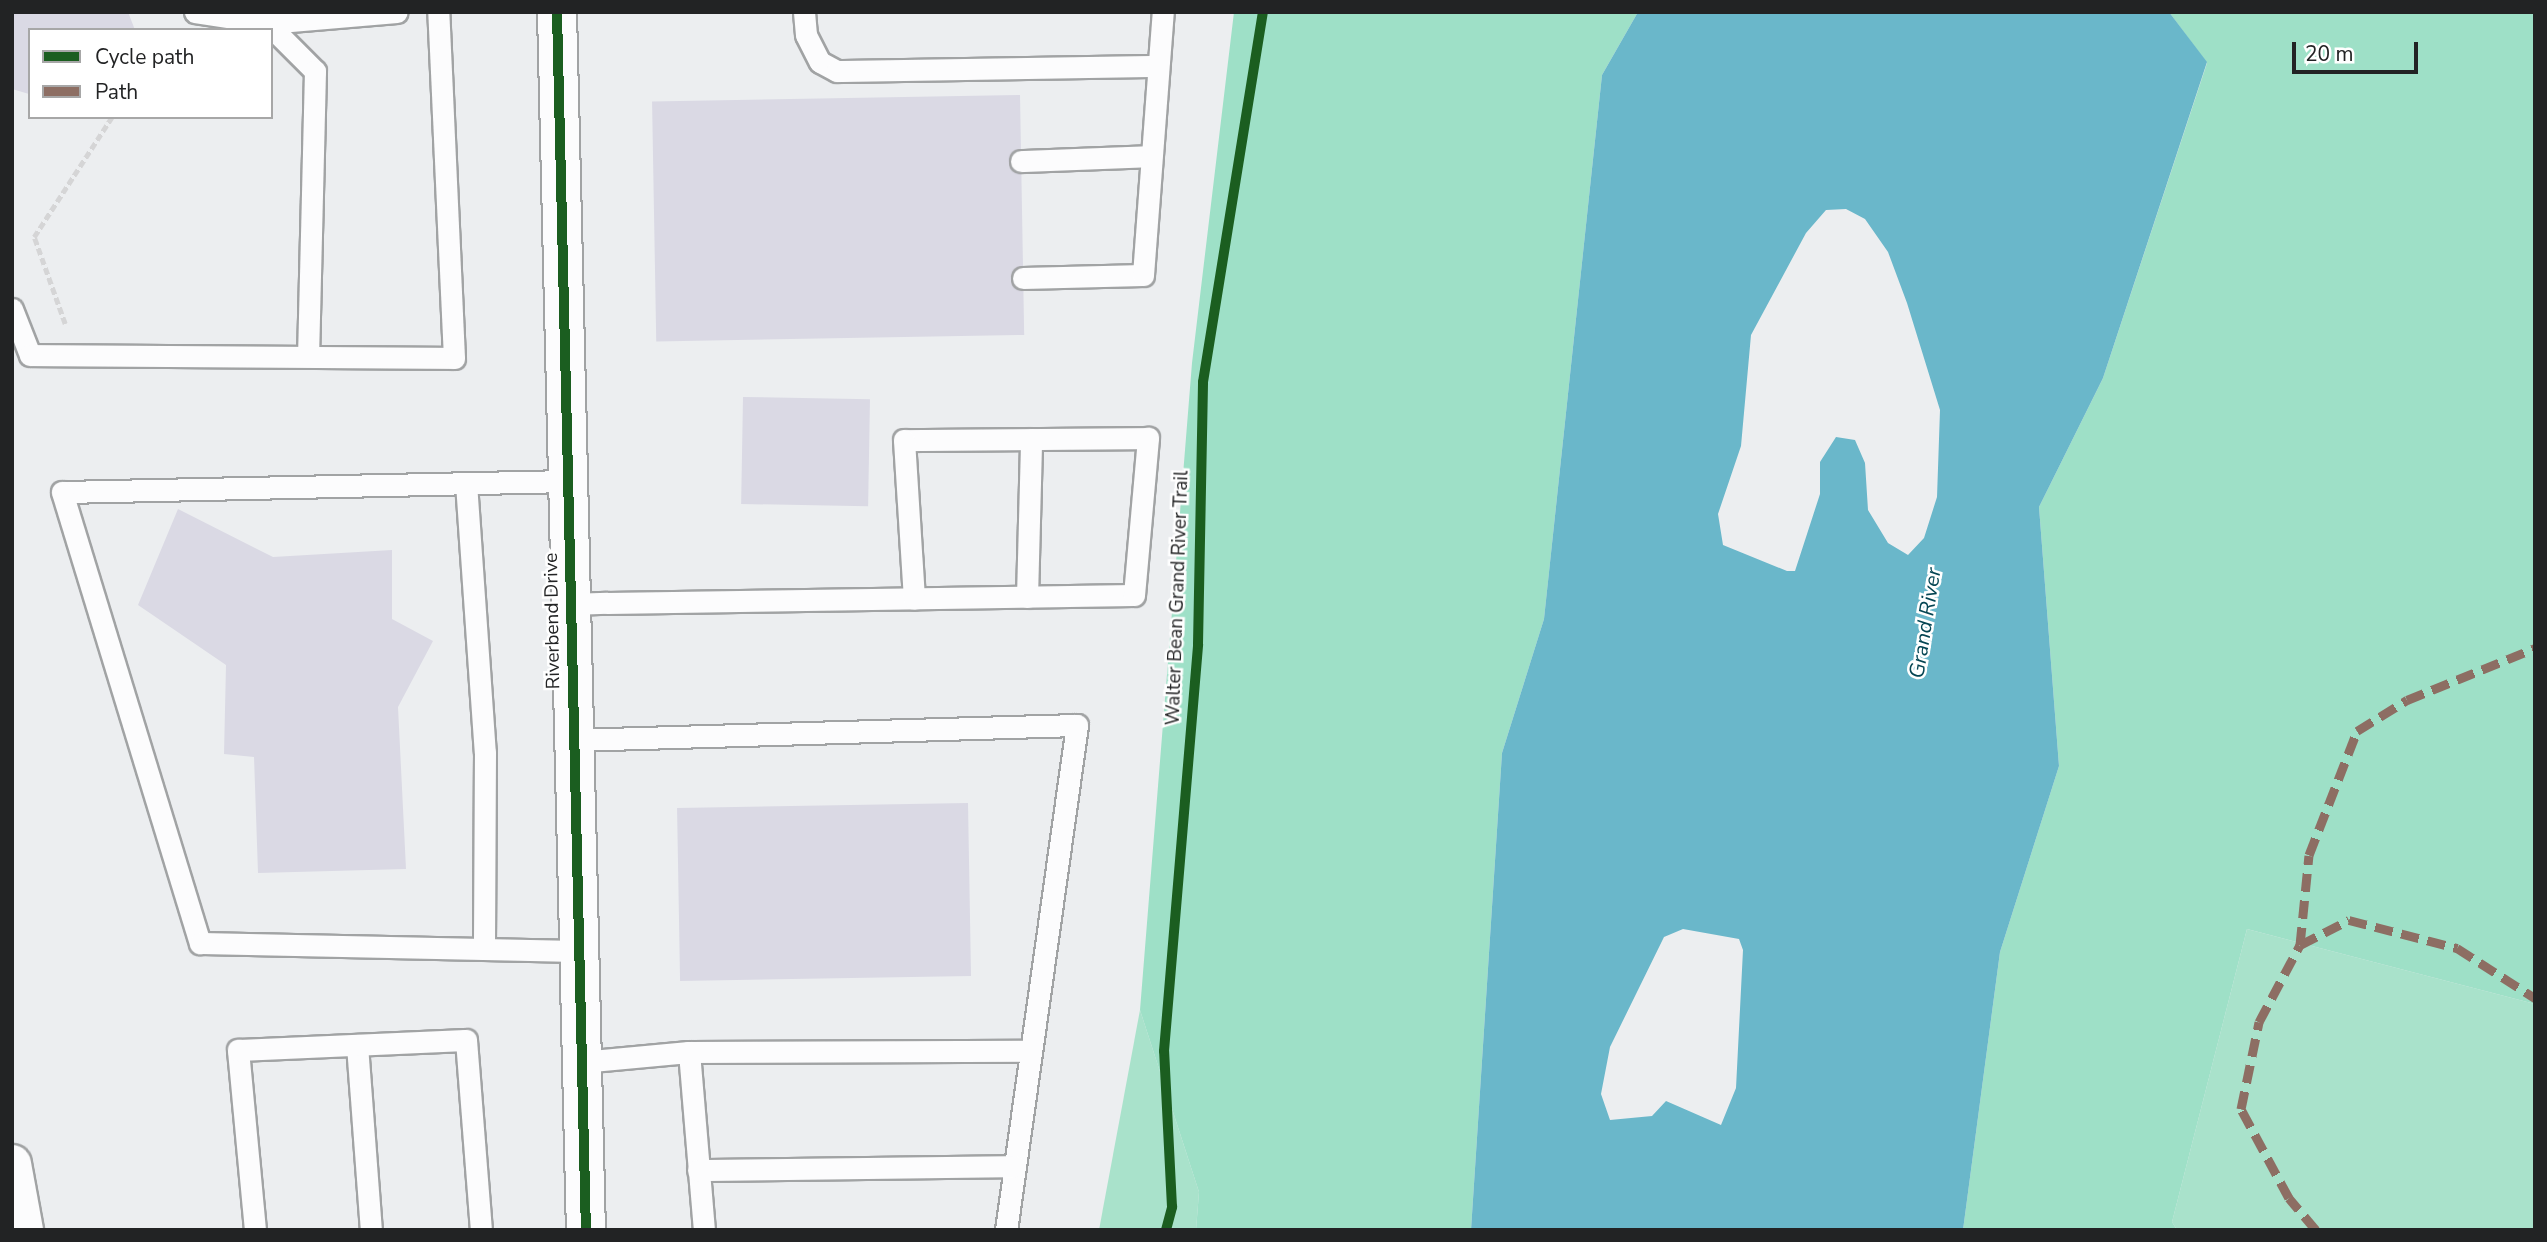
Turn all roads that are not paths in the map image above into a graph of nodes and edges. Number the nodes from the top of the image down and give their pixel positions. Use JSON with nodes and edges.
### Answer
{"nodes":[{"id":1,"x":195,"y":12,"type":"edge"},
{"id":2,"x":397,"y":12,"type":"edge"},
{"id":3,"x":438,"y":12,"type":"edge"},
{"id":4,"x":557,"y":12,"type":"edge"},
{"id":5,"x":804,"y":12,"type":"edge"},
{"id":6,"x":1163,"y":12,"type":"edge"},
{"id":7,"x":267,"y":23,"type":"junction"},
{"id":8,"x":272,"y":28,"type":"edge"},
{"id":9,"x":273,"y":29,"type":"edge"},
{"id":10,"x":1155,"y":66,"type":"junction"},
{"id":11,"x":1150,"y":156,"type":"junction"},
{"id":12,"x":1021,"y":161,"type":"dead end"},
{"id":13,"x":1023,"y":278,"type":"dead end"},
{"id":14,"x":12,"y":309,"type":"edge"},
{"id":15,"x":308,"y":355,"type":"junction"},
{"id":16,"x":1031,"y":439,"type":"junction"},
{"id":17,"x":568,"y":481,"type":"junction"},
{"id":18,"x":466,"y":483,"type":"junction"},
{"id":19,"x":1027,"y":597,"type":"junction"},
{"id":20,"x":914,"y":599,"type":"junction"},
{"id":21,"x":570,"y":604,"type":"junction"},
{"id":22,"x":574,"y":740,"type":"junction"},
{"id":23,"x":484,"y":949,"type":"junction"},
{"id":24,"x":578,"y":951,"type":"junction"},
{"id":25,"x":357,"y":1045,"type":"junction"},
{"id":26,"x":1031,"y":1051,"type":"junction"},
{"id":27,"x":690,"y":1052,"type":"junction"},
{"id":28,"x":581,"y":1062,"type":"junction"},
{"id":29,"x":12,"y":1164,"type":"edge"},
{"id":30,"x":1015,"y":1166,"type":"junction"},
{"id":31,"x":698,"y":1170,"type":"junction"},
{"id":32,"x":24,"y":1230,"type":"edge"},
{"id":33,"x":255,"y":1230,"type":"edge"},
{"id":34,"x":371,"y":1230,"type":"edge"},
{"id":35,"x":481,"y":1230,"type":"edge"},
{"id":36,"x":586,"y":1230,"type":"edge"},
{"id":37,"x":704,"y":1230,"type":"edge"},
{"id":38,"x":1006,"y":1230,"type":"edge"}],
"edges":[{"from":1,"to":7,"type":"lane"},
{"from":2,"to":7,"type":"lane"},
{"from":3,"to":15,"type":"lane"},
{"from":4,"to":17,"type":"main road","name":"Riverbend Drive"},
{"from":5,"to":10,"type":"lane"},
{"from":6,"to":10,"type":"lane"},
{"from":7,"to":8,"type":"lane"},
{"from":9,"to":15,"type":"lane"},
{"from":10,"to":11,"type":"lane"},
{"from":11,"to":12,"type":"lane"},
{"from":11,"to":13,"type":"lane"},
{"from":14,"to":15,"type":"lane"},
{"from":16,"to":19,"type":"lane"},
{"from":16,"to":19,"type":"lane"},
{"from":16,"to":20,"type":"lane"},
{"from":17,"to":18,"type":"lane"},
{"from":17,"to":21,"type":"main road","name":"Riverbend Drive"},
{"from":18,"to":23,"type":"lane"},
{"from":18,"to":23,"type":"lane"},
{"from":19,"to":20,"type":"lane"},
{"from":20,"to":21,"type":"lane"},
{"from":21,"to":22,"type":"main road","name":"Riverbend Drive"},
{"from":22,"to":24,"type":"main road","name":"Riverbend Drive"},
{"from":22,"to":26,"type":"lane"},
{"from":23,"to":24,"type":"lane"},
{"from":24,"to":28,"type":"main road","name":"Riverbend Drive"},
{"from":25,"to":33,"type":"lane"},
{"from":25,"to":34,"type":"lane"},
{"from":25,"to":35,"type":"lane"},
{"from":26,"to":27,"type":"lane"},
{"from":26,"to":30,"type":"lane"},
{"from":27,"to":28,"type":"lane"},
{"from":27,"to":31,"type":"lane"},
{"from":28,"to":36,"type":"main road","name":"Riverbend Drive"},
{"from":29,"to":32,"type":"main road"},
{"from":30,"to":31,"type":"lane"},
{"from":30,"to":38,"type":"lane"},
{"from":31,"to":37,"type":"lane"}]}
